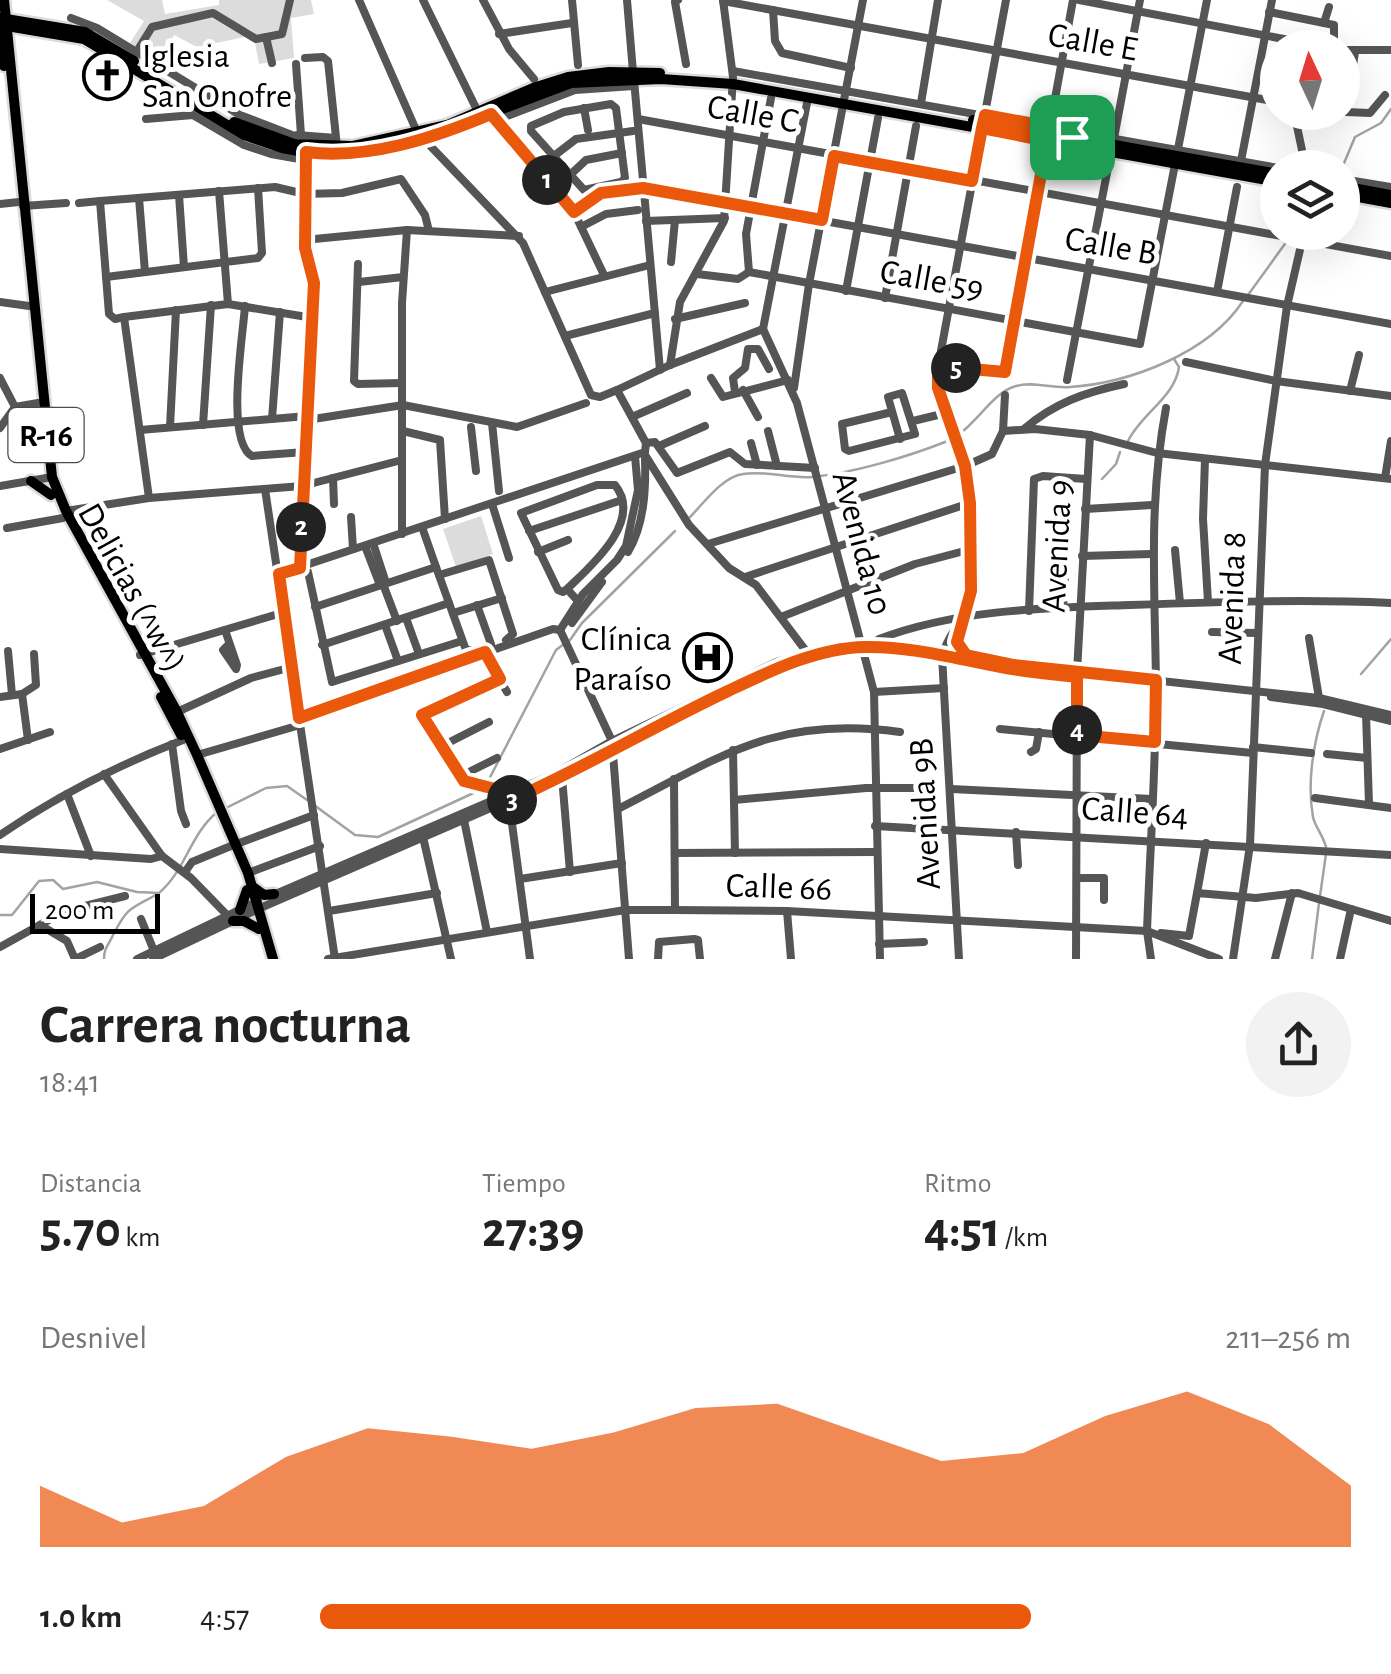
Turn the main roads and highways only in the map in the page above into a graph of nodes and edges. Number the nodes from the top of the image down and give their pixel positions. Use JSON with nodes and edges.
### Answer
{"nodes":[{"id":1,"x":4,"y":1,"type":"edge"},
{"id":2,"x":3,"y":22,"type":"edge"},
{"id":3,"x":32,"y":26,"type":"junction"},
{"id":4,"x":4,"y":47,"type":"edge"},
{"id":5,"x":733,"y":77,"type":"junction"},
{"id":6,"x":634,"y":79,"type":"junction"},
{"id":7,"x":845,"y":97,"type":"junction"},
{"id":8,"x":984,"y":122,"type":"junction"},
{"id":9,"x":422,"y":135,"type":"junction"},
{"id":10,"x":1177,"y":156,"type":"junction"},
{"id":11,"x":1260,"y":170,"type":"edge"},
{"id":12,"x":1260,"y":171,"type":"edge"},
{"id":13,"x":1360,"y":189,"type":"edge"},
{"id":14,"x":1391,"y":195,"type":"edge"},
{"id":15,"x":21,"y":204,"type":"junction"},
{"id":16,"x":48,"y":477,"type":"junction"},
{"id":17,"x":31,"y":481,"type":"road end"},
{"id":18,"x":51,"y":494,"type":"junction"},
{"id":19,"x":64,"y":514,"type":"junction"},
{"id":20,"x":142,"y":654,"type":"junction"},
{"id":21,"x":217,"y":811,"type":"junction"},
{"id":22,"x":233,"y":845,"type":"junction"},
{"id":23,"x":250,"y":888,"type":"junction"},
{"id":24,"x":261,"y":928,"type":"junction"},
{"id":25,"x":271,"y":959,"type":"edge"}],
"edges":[{"from":1,"to":2,"type":"main road","number":"R-16"},
{"from":1,"to":3,"type":"main road"},
{"from":2,"to":3,"type":"main road"},
{"from":2,"to":4,"type":"main road","name":"Delicias (^w^)","number":"R-16"},
{"from":3,"to":4,"type":"main road"},
{"from":3,"to":9,"type":"main road"},
{"from":3,"to":9,"type":"main road"},
{"from":4,"to":15,"type":"main road","name":"Delicias (^w^)","number":"R-16"},
{"from":5,"to":6,"type":"main road"},
{"from":5,"to":7,"type":"main road"},
{"from":5,"to":7,"type":"main road"},
{"from":6,"to":9,"type":"main road"},
{"from":6,"to":9,"type":"main road"},
{"from":7,"to":8,"type":"main road"},
{"from":7,"to":8,"type":"main road"},
{"from":8,"to":10,"type":"main road"},
{"from":8,"to":10,"type":"main road"},
{"from":10,"to":11,"type":"main road"},
{"from":10,"to":12,"type":"main road"},
{"from":13,"to":14,"type":"main road"},
{"from":15,"to":16,"type":"main road","name":"Delicias (^w^)","number":"R-16"},
{"from":15,"to":16,"type":"main road","name":"Delicias (^w^)","number":"R-16"},
{"from":16,"to":18,"type":"main road","name":"Delicias (^w^)","number":"R-16"},
{"from":16,"to":19,"type":"main road","name":"Delicias (^w^)","number":"R-16"},
{"from":17,"to":18,"type":"main road"},
{"from":18,"to":19,"type":"main road","name":"Delicias (^w^)","number":"R-16"},
{"from":19,"to":20,"type":"main road","name":"Delicias (^w^)","number":"R-16"},
{"from":20,"to":21,"type":"main road","name":"Delicias (^w^)","number":"R-16"},
{"from":20,"to":21,"type":"main road","name":"Delicias (^w^)","number":"R-16"},
{"from":21,"to":22,"type":"main road","number":"R-16"},
{"from":22,"to":23,"type":"main road","number":"R-16"},
{"from":22,"to":23,"type":"main road","number":"R-16"},
{"from":23,"to":24,"type":"main road","number":"R-16"},
{"from":23,"to":24,"type":"main road"},
{"from":23,"to":24,"type":"main road"},
{"from":24,"to":25,"type":"main road","number":"R-16"}]}
